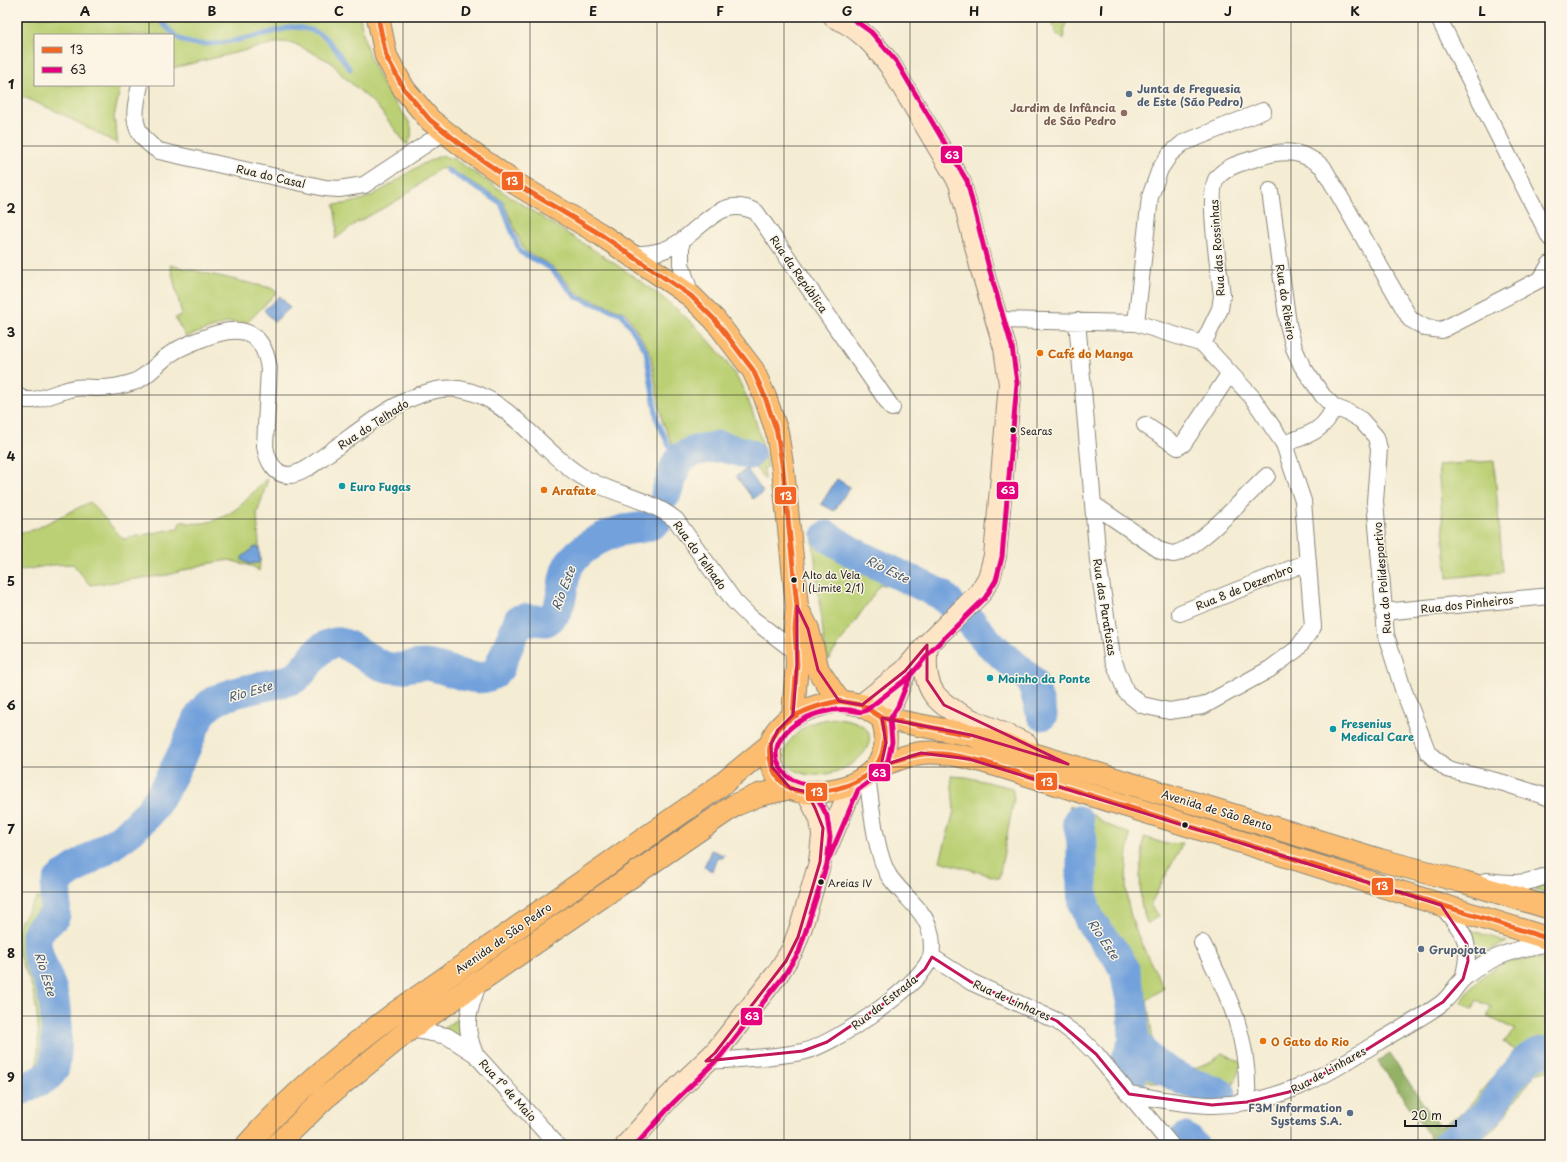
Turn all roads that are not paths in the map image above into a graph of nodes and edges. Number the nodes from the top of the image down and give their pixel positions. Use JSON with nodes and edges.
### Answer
{"nodes":[{"id":1,"x":378,"y":17,"type":"edge"},
{"id":2,"x":835,"y":17,"type":"edge"},
{"id":3,"x":1438,"y":17,"type":"edge"},
{"id":4,"x":140,"y":86,"type":"edge"},
{"id":5,"x":1263,"y":111,"type":"dead end"},
{"id":6,"x":444,"y":132,"type":"junction"},
{"id":7,"x":1270,"y":191,"type":"dead end"},
{"id":8,"x":1550,"y":238,"type":"edge"},
{"id":9,"x":681,"y":241,"type":"junction"},
{"id":10,"x":681,"y":264,"type":"junction"},
{"id":11,"x":1550,"y":264,"type":"edge"},
{"id":12,"x":656,"y":266,"type":"junction"},
{"id":13,"x":690,"y":296,"type":"junction"},
{"id":14,"x":996,"y":320,"type":"junction"},
{"id":15,"x":1077,"y":321,"type":"junction"},
{"id":16,"x":1136,"y":323,"type":"junction"},
{"id":17,"x":1203,"y":344,"type":"junction"},
{"id":18,"x":1230,"y":373,"type":"junction"},
{"id":19,"x":17,"y":396,"type":"edge"},
{"id":20,"x":1334,"y":407,"type":"junction"},
{"id":21,"x":892,"y":408,"type":"dead end"},
{"id":22,"x":1145,"y":425,"type":"dead end"},
{"id":23,"x":1284,"y":444,"type":"junction"},
{"id":24,"x":1267,"y":476,"type":"dead end"},
{"id":25,"x":1093,"y":504,"type":"junction"},
{"id":26,"x":1308,"y":562,"type":"junction"},
{"id":27,"x":1550,"y":596,"type":"edge"},
{"id":28,"x":797,"y":606,"type":"junction"},
{"id":29,"x":1383,"y":612,"type":"junction"},
{"id":30,"x":1180,"y":613,"type":"dead end"},
{"id":31,"x":927,"y":645,"type":"junction"},
{"id":32,"x":797,"y":653,"type":"junction"},
{"id":33,"x":818,"y":670,"type":"junction"},
{"id":34,"x":905,"y":671,"type":"junction"},
{"id":35,"x":839,"y":701,"type":"junction"},
{"id":36,"x":862,"y":705,"type":"junction"},
{"id":37,"x":793,"y":716,"type":"junction"},
{"id":38,"x":882,"y":718,"type":"junction"},
{"id":39,"x":771,"y":744,"type":"junction"},
{"id":40,"x":1068,"y":764,"type":"junction"},
{"id":41,"x":866,"y":776,"type":"junction"},
{"id":42,"x":798,"y":790,"type":"junction"},
{"id":43,"x":1550,"y":798,"type":"edge"},
{"id":44,"x":820,"y":862,"type":"junction"},
{"id":45,"x":1550,"y":874,"type":"edge"},
{"id":46,"x":1464,"y":882,"type":"junction"},
{"id":47,"x":1441,"y":905,"type":"junction"},
{"id":48,"x":1550,"y":908,"type":"edge"},
{"id":49,"x":1550,"y":939,"type":"edge"},
{"id":50,"x":1202,"y":943,"type":"dead end"},
{"id":51,"x":1550,"y":943,"type":"edge"},
{"id":52,"x":932,"y":957,"type":"junction"},
{"id":53,"x":1463,"y":979,"type":"junction"},
{"id":54,"x":479,"y":981,"type":"junction"},
{"id":55,"x":410,"y":1029,"type":"junction"},
{"id":56,"x":475,"y":1054,"type":"junction"},
{"id":57,"x":706,"y":1061,"type":"junction"},
{"id":58,"x":1129,"y":1094,"type":"junction"},
{"id":59,"x":1247,"y":1102,"type":"junction"},
{"id":60,"x":247,"y":1145,"type":"edge"},
{"id":61,"x":277,"y":1145,"type":"edge"},
{"id":62,"x":557,"y":1145,"type":"edge"},
{"id":63,"x":627,"y":1145,"type":"edge"},
{"id":64,"x":1171,"y":1145,"type":"edge"}],
"edges":[{"from":1,"to":6,"type":"main road"},
{"from":2,"to":14,"type":"street"},
{"from":3,"to":8,"type":"street"},
{"from":4,"to":6,"type":"street","name":"Rua do Casal"},
{"from":5,"to":16,"type":"street"},
{"from":6,"to":12,"type":"main road"},
{"from":7,"to":20,"type":"street","name":"Rua do Ribeiro"},
{"from":9,"to":10,"type":"street"},
{"from":9,"to":12,"type":"street","name":"Rua da República"},
{"from":9,"to":21,"type":"street","name":"Rua da República"},
{"from":10,"to":12,"type":"street"},
{"from":10,"to":13,"type":"street"},
{"from":11,"to":17,"type":"street","name":"Rua das Rossinhas"},
{"from":12,"to":13,"type":"main road"},
{"from":13,"to":28,"type":"main road"},
{"from":14,"to":15,"type":"street"},
{"from":14,"to":31,"type":"street"},
{"from":15,"to":16,"type":"street"},
{"from":15,"to":25,"type":"street","name":"Rua das Parafusas"},
{"from":16,"to":17,"type":"street"},
{"from":17,"to":18,"type":"street","name":"Rua das Parafusas"},
{"from":18,"to":22,"type":"street"},
{"from":18,"to":23,"type":"street","name":"Rua das Parafusas"},
{"from":19,"to":32,"type":"street","name":"Rua do Telhado"},
{"from":20,"to":23,"type":"street"},
{"from":20,"to":29,"type":"street","name":"Rua do Polidesportivo"},
{"from":23,"to":26,"type":"street","name":"Rua das Parafusas"},
{"from":24,"to":25,"type":"street"},
{"from":25,"to":26,"type":"street","name":"Rua das Parafusas"},
{"from":26,"to":30,"type":"street","name":"Rua 8 de Dezembro"},
{"from":27,"to":29,"type":"street","name":"Rua dos Pinheiros"},
{"from":28,"to":32,"type":"main road"},
{"from":28,"to":33,"type":"main road"},
{"from":29,"to":43,"type":"street","name":"Rua do Polidesportivo"},
{"from":31,"to":34,"type":"street"},
{"from":31,"to":40,"type":"street"},
{"from":32,"to":33,"type":"main road"},
{"from":32,"to":37,"type":"main road"},
{"from":33,"to":35,"type":"main road"},
{"from":34,"to":36,"type":"street"},
{"from":34,"to":38,"type":"street"},
{"from":35,"to":36,"type":"main road","name":"Avenida de São Pedro"},
{"from":35,"to":37,"type":"main road","name":"Avenida de São Pedro"},
{"from":36,"to":38,"type":"main road","name":"Avenida de São Pedro"},
{"from":37,"to":39,"type":"main road","name":"Avenida de São Pedro"},
{"from":38,"to":40,"type":"main road","name":"Avenida de São Bento"},
{"from":38,"to":41,"type":"main road"},
{"from":39,"to":42,"type":"main road"},
{"from":39,"to":60,"type":"main road","name":"Avenida de São Pedro"},
{"from":40,"to":46,"type":"main road","name":"Avenida de São Bento"},
{"from":41,"to":42,"type":"main road","name":"Avenida de São Pedro"},
{"from":41,"to":44,"type":"street"},
{"from":41,"to":47,"type":"main road","name":"Avenida de São Bento"},
{"from":41,"to":52,"type":"street"},
{"from":42,"to":44,"type":"street"},
{"from":42,"to":54,"type":"main road","name":"Avenida de São Pedro"},
{"from":44,"to":57,"type":"street"},
{"from":45,"to":46,"type":"street"},
{"from":46,"to":48,"type":"main road","name":"Avenida de São Bento"},
{"from":47,"to":49,"type":"main road","name":"Avenida de São Bento"},
{"from":47,"to":53,"type":"street","name":"Rua de Linhares"},
{"from":50,"to":59,"type":"street"},
{"from":51,"to":53,"type":"street","name":"Rua de Linhares"},
{"from":52,"to":57,"type":"street","name":"Rua da Estrada"},
{"from":52,"to":58,"type":"street","name":"Rua de Linhares"},
{"from":53,"to":59,"type":"street","name":"Rua de Linhares"},
{"from":54,"to":55,"type":"main road","name":"Avenida de São Pedro"},
{"from":54,"to":56,"type":"street","name":"Rua 1º de Maio"},
{"from":55,"to":56,"type":"street","name":"Rua 1º de Maio"},
{"from":55,"to":61,"type":"main road","name":"Avenida de São Pedro"},
{"from":56,"to":62,"type":"street","name":"Rua 1º de Maio"},
{"from":57,"to":63,"type":"street"},
{"from":58,"to":59,"type":"street","name":"Rua de Linhares"},
{"from":58,"to":64,"type":"street"}]}
